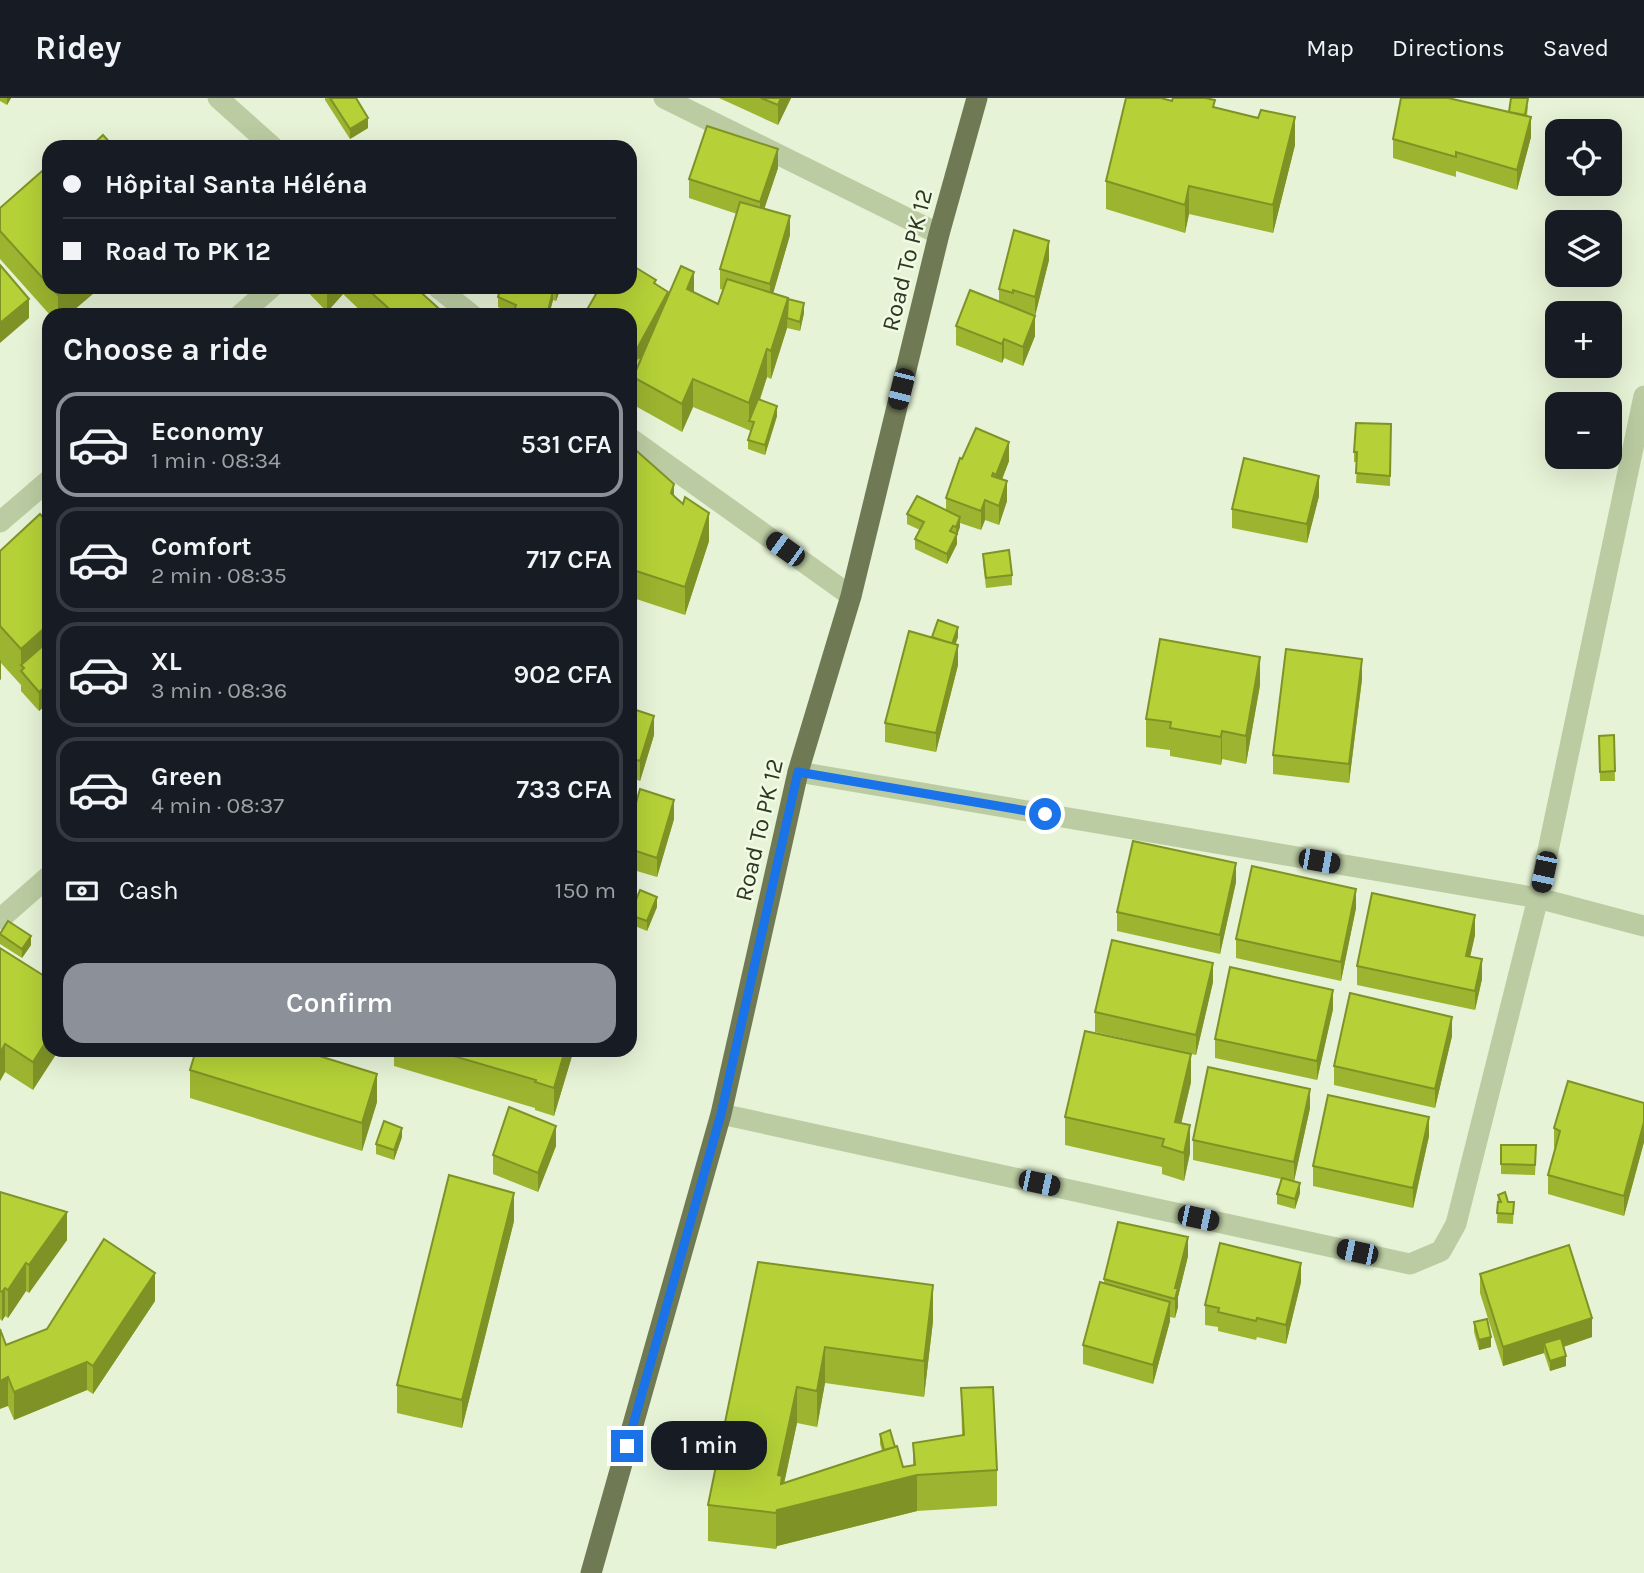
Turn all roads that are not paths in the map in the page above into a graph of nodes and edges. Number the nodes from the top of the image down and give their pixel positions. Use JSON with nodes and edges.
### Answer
{"nodes":[{"id":1,"x":218,"y":98,"type":"edge"},
{"id":2,"x":664,"y":98,"type":"edge"},
{"id":3,"x":977,"y":98,"type":"edge"},
{"id":4,"x":265,"y":140,"type":"edge"},
{"id":5,"x":939,"y":234,"type":"junction"},
{"id":6,"x":264,"y":294,"type":"edge"},
{"id":7,"x":446,"y":294,"type":"edge"},
{"id":8,"x":248,"y":308,"type":"edge"},
{"id":9,"x":463,"y":308,"type":"edge"},
{"id":10,"x":1644,"y":396,"type":"edge"},
{"id":11,"x":637,"y":443,"type":"edge"},
{"id":12,"x":42,"y":486,"type":"edge"},
{"id":13,"x":0,"y":522,"type":"edge"},
{"id":14,"x":852,"y":596,"type":"junction"},
{"id":15,"x":798,"y":772,"type":"junction"},
{"id":16,"x":42,"y":882,"type":"edge"},
{"id":17,"x":1538,"y":898,"type":"junction"},
{"id":18,"x":0,"y":919,"type":"edge"},
{"id":19,"x":1644,"y":926,"type":"edge"},
{"id":20,"x":721,"y":1114,"type":"junction"},
{"id":21,"x":591,"y":1573,"type":"edge"}],
"edges":[{"from":1,"to":4,"type":"street"},
{"from":2,"to":5,"type":"street"},
{"from":3,"to":5,"type":"main road","name":"Road To PK 12"},
{"from":5,"to":14,"type":"main road","name":"Road To PK 12"},
{"from":6,"to":8,"type":"street"},
{"from":7,"to":9,"type":"street"},
{"from":10,"to":17,"type":"street"},
{"from":11,"to":14,"type":"street"},
{"from":12,"to":13,"type":"street"},
{"from":14,"to":15,"type":"main road","name":"Road To PK 12"},
{"from":15,"to":17,"type":"street"},
{"from":15,"to":20,"type":"main road","name":"Road To PK 12"},
{"from":16,"to":18,"type":"street"},
{"from":17,"to":19,"type":"street"},
{"from":17,"to":20,"type":"street"},
{"from":20,"to":21,"type":"main road","name":"Road To PK 12"}]}
